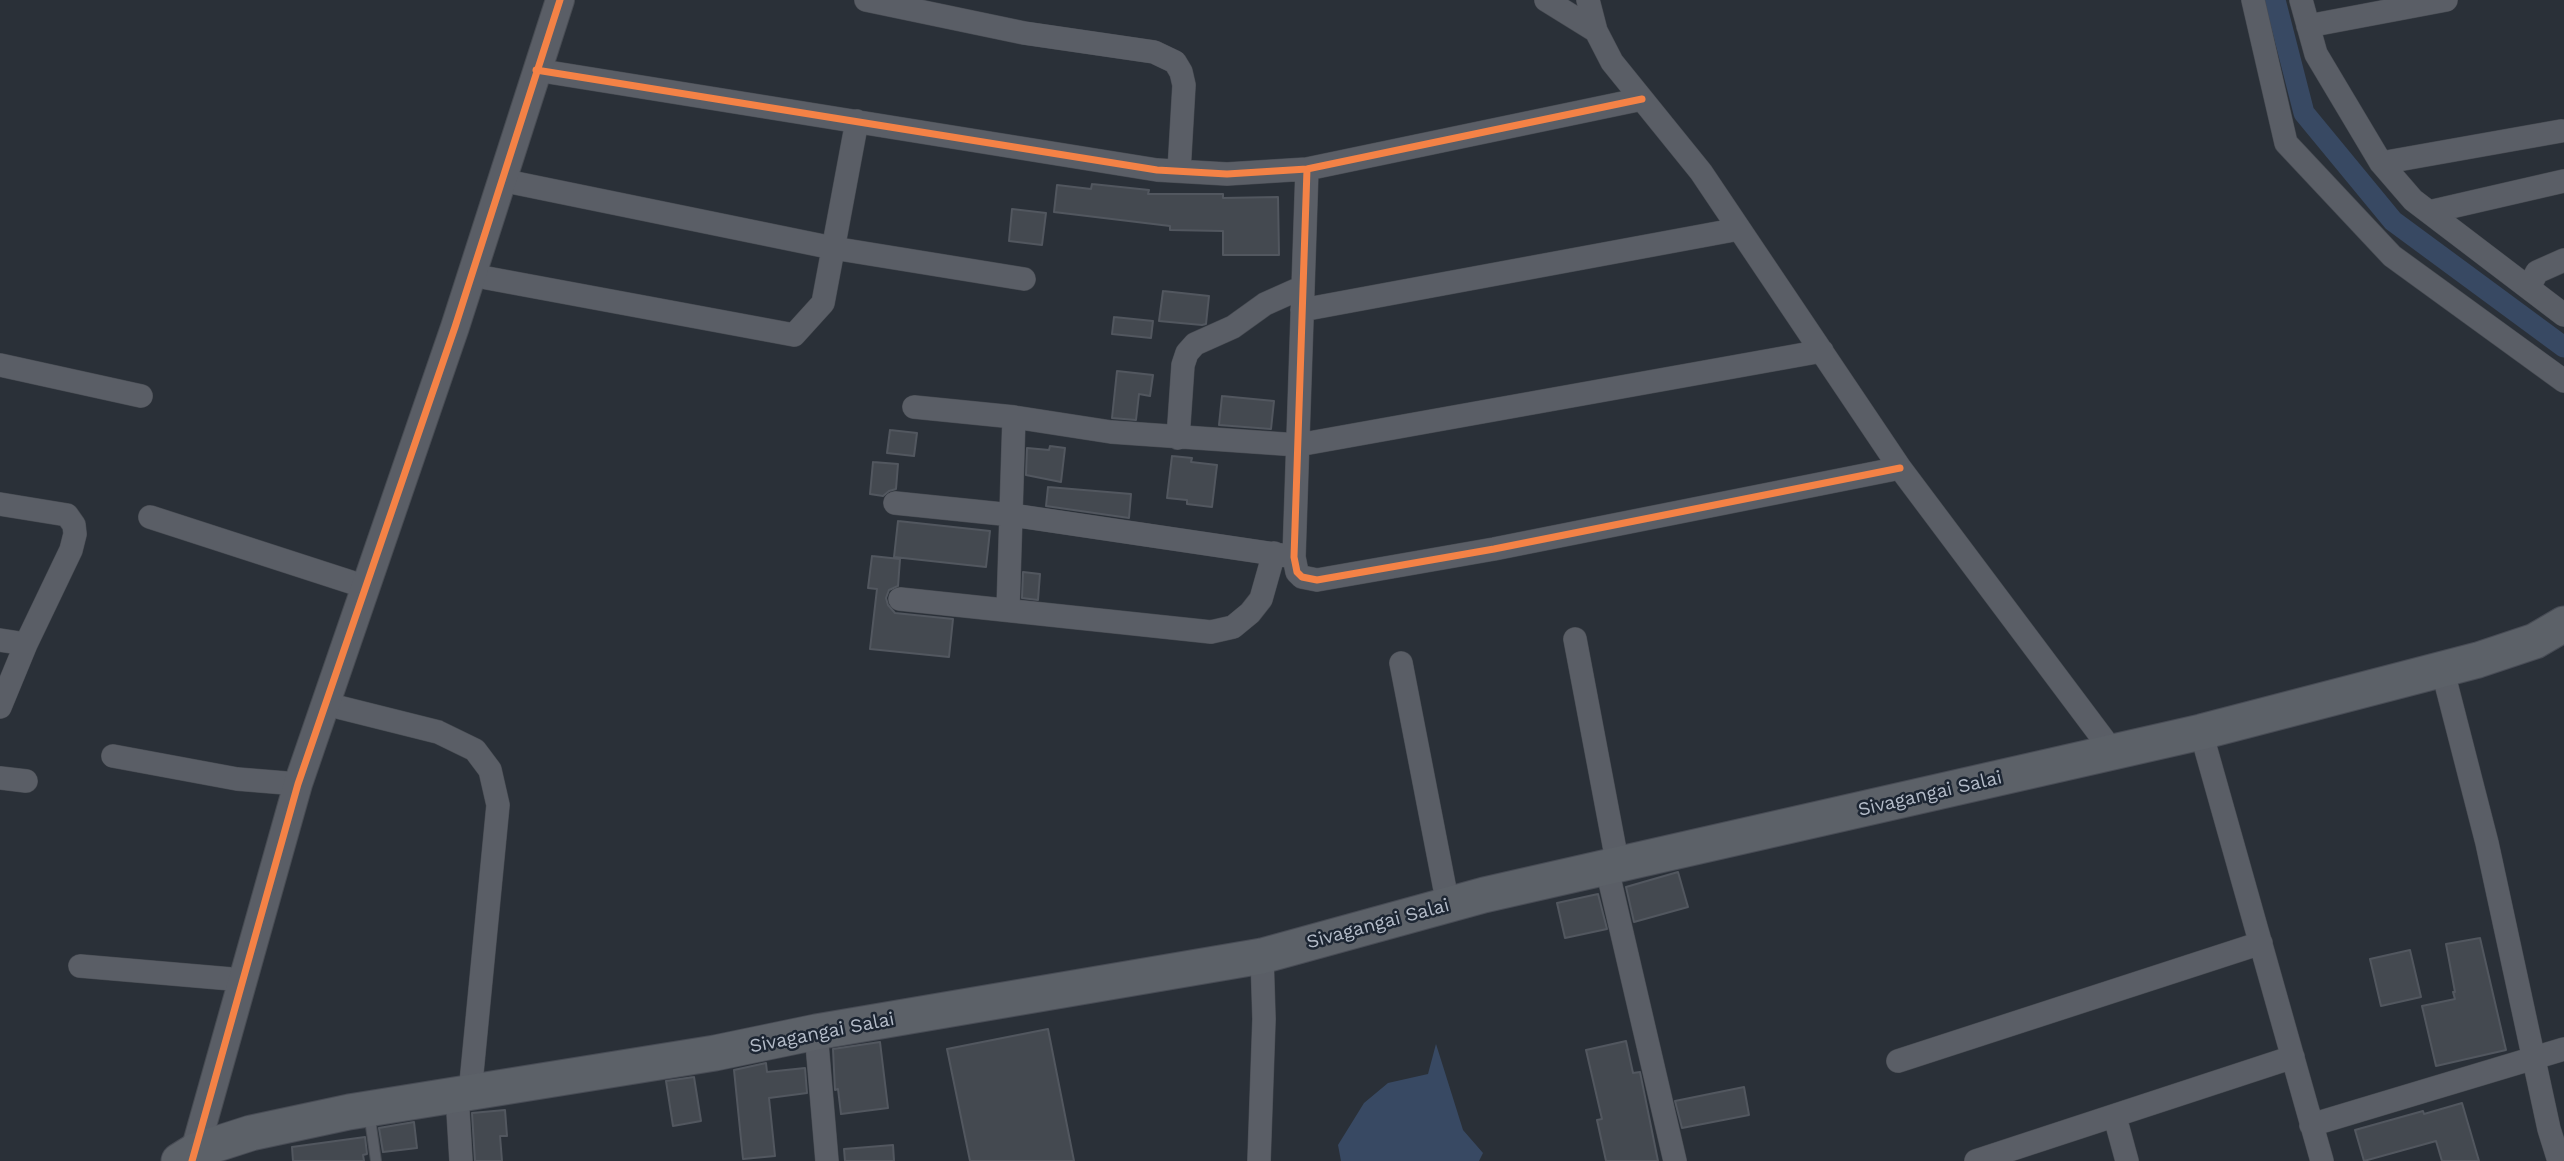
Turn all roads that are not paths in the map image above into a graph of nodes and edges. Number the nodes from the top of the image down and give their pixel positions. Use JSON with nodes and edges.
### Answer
{"nodes":[{"id":1,"x":560,"y":0,"type":"edge"},
{"id":2,"x":866,"y":0,"type":"edge"},
{"id":3,"x":1546,"y":0,"type":"edge"},
{"id":4,"x":1588,"y":0,"type":"edge"},
{"id":5,"x":2253,"y":0,"type":"edge"},
{"id":6,"x":2301,"y":0,"type":"edge"},
{"id":7,"x":2446,"y":0,"type":"edge"},
{"id":8,"x":2308,"y":26,"type":"junction"},
{"id":9,"x":1596,"y":31,"type":"junction"},
{"id":10,"x":536,"y":70,"type":"junction"},
{"id":11,"x":1642,"y":99,"type":"junction"},
{"id":12,"x":857,"y":121,"type":"junction"},
{"id":13,"x":2561,"y":131,"type":"dead end"},
{"id":14,"x":2381,"y":163,"type":"junction"},
{"id":15,"x":1307,"y":169,"type":"junction"},
{"id":16,"x":1179,"y":171,"type":"junction"},
{"id":17,"x":501,"y":180,"type":"junction"},
{"id":18,"x":2564,"y":181,"type":"edge"},
{"id":19,"x":2429,"y":212,"type":"junction"},
{"id":20,"x":1739,"y":229,"type":"junction"},
{"id":21,"x":833,"y":248,"type":"junction"},
{"id":22,"x":2564,"y":260,"type":"edge"},
{"id":23,"x":471,"y":275,"type":"junction"},
{"id":24,"x":1024,"y":279,"type":"dead end"},
{"id":25,"x":2529,"y":287,"type":"junction"},
{"id":26,"x":1303,"y":299,"type":"junction"},
{"id":27,"x":2564,"y":315,"type":"edge"},
{"id":28,"x":1822,"y":351,"type":"junction"},
{"id":29,"x":0,"y":365,"type":"edge"},
{"id":30,"x":2564,"y":381,"type":"edge"},
{"id":31,"x":141,"y":396,"type":"dead end"},
{"id":32,"x":914,"y":407,"type":"dead end"},
{"id":33,"x":1014,"y":417,"type":"junction"},
{"id":34,"x":1178,"y":438,"type":"junction"},
{"id":35,"x":1298,"y":445,"type":"junction"},
{"id":36,"x":1900,"y":468,"type":"junction"},
{"id":37,"x":895,"y":503,"type":"dead end"},
{"id":38,"x":0,"y":504,"type":"edge"},
{"id":39,"x":1012,"y":515,"type":"junction"},
{"id":40,"x":150,"y":517,"type":"dead end"},
{"id":41,"x":1284,"y":555,"type":"junction"},
{"id":42,"x":366,"y":587,"type":"junction"},
{"id":43,"x":900,"y":599,"type":"dead end"},
{"id":44,"x":1008,"y":610,"type":"junction"},
{"id":45,"x":2564,"y":624,"type":"edge"},
{"id":46,"x":1574,"y":639,"type":"dead end"},
{"id":47,"x":0,"y":640,"type":"edge"},
{"id":48,"x":26,"y":644,"type":"junction"},
{"id":49,"x":1401,"y":663,"type":"dead end"},
{"id":50,"x":2442,"y":668,"type":"junction"},
{"id":51,"x":326,"y":704,"type":"junction"},
{"id":52,"x":0,"y":707,"type":"edge"},
{"id":53,"x":2201,"y":732,"type":"junction"},
{"id":54,"x":2113,"y":752,"type":"junction"},
{"id":55,"x":113,"y":756,"type":"dead end"},
{"id":56,"x":0,"y":778,"type":"edge"},
{"id":57,"x":26,"y":781,"type":"dead end"},
{"id":58,"x":299,"y":784,"type":"junction"},
{"id":59,"x":1613,"y":867,"type":"junction"},
{"id":60,"x":1448,"y":905,"type":"junction"},
{"id":61,"x":2261,"y":943,"type":"junction"},
{"id":62,"x":1262,"y":956,"type":"junction"},
{"id":63,"x":80,"y":966,"type":"dead end"},
{"id":64,"x":243,"y":981,"type":"junction"},
{"id":65,"x":816,"y":1032,"type":"junction"},
{"id":66,"x":2564,"y":1049,"type":"edge"},
{"id":67,"x":2293,"y":1057,"type":"junction"},
{"id":68,"x":2535,"y":1059,"type":"junction"},
{"id":69,"x":1898,"y":1061,"type":"dead end"},
{"id":70,"x":463,"y":1094,"type":"junction"},
{"id":71,"x":368,"y":1109,"type":"junction"},
{"id":72,"x":2115,"y":1117,"type":"junction"},
{"id":73,"x":2311,"y":1125,"type":"junction"},
{"id":74,"x":189,"y":1158,"type":"edge"},
{"id":75,"x":376,"y":1161,"type":"edge"},
{"id":76,"x":461,"y":1161,"type":"edge"},
{"id":77,"x":827,"y":1161,"type":"edge"},
{"id":78,"x":1259,"y":1161,"type":"edge"},
{"id":79,"x":1675,"y":1161,"type":"edge"},
{"id":80,"x":1976,"y":1161,"type":"edge"},
{"id":81,"x":2127,"y":1161,"type":"edge"},
{"id":82,"x":2322,"y":1161,"type":"edge"},
{"id":83,"x":2559,"y":1161,"type":"edge"}],
"edges":[{"from":1,"to":10,"type":"street"},
{"from":2,"to":16,"type":"street"},
{"from":3,"to":9,"type":"street"},
{"from":4,"to":9,"type":"street"},
{"from":5,"to":30,"type":"street"},
{"from":6,"to":8,"type":"street"},
{"from":7,"to":8,"type":"street"},
{"from":8,"to":14,"type":"street"},
{"from":9,"to":11,"type":"street"},
{"from":10,"to":12,"type":"street"},
{"from":10,"to":17,"type":"street"},
{"from":11,"to":15,"type":"street"},
{"from":11,"to":20,"type":"street"},
{"from":12,"to":16,"type":"street"},
{"from":12,"to":21,"type":"street"},
{"from":13,"to":14,"type":"street"},
{"from":14,"to":19,"type":"street"},
{"from":15,"to":16,"type":"street"},
{"from":15,"to":26,"type":"street"},
{"from":17,"to":21,"type":"street"},
{"from":17,"to":23,"type":"street"},
{"from":18,"to":19,"type":"street"},
{"from":19,"to":25,"type":"street"},
{"from":20,"to":26,"type":"street"},
{"from":20,"to":28,"type":"street"},
{"from":21,"to":23,"type":"street"},
{"from":21,"to":24,"type":"street"},
{"from":22,"to":25,"type":"street"},
{"from":23,"to":42,"type":"street"},
{"from":25,"to":27,"type":"street"},
{"from":26,"to":34,"type":"street"},
{"from":26,"to":35,"type":"street"},
{"from":28,"to":35,"type":"street"},
{"from":28,"to":36,"type":"street"},
{"from":29,"to":31,"type":"street"},
{"from":32,"to":33,"type":"street"},
{"from":33,"to":34,"type":"street"},
{"from":33,"to":39,"type":"street"},
{"from":34,"to":35,"type":"street"},
{"from":35,"to":41,"type":"street"},
{"from":36,"to":41,"type":"street"},
{"from":36,"to":54,"type":"street"},
{"from":37,"to":39,"type":"street"},
{"from":38,"to":48,"type":"street"},
{"from":39,"to":41,"type":"street"},
{"from":39,"to":44,"type":"street"},
{"from":40,"to":42,"type":"street"},
{"from":41,"to":44,"type":"street"},
{"from":42,"to":51,"type":"street"},
{"from":43,"to":44,"type":"street"},
{"from":45,"to":50,"type":"main road","name":"Sivagangai Salai"},
{"from":46,"to":59,"type":"street"},
{"from":47,"to":48,"type":"street"},
{"from":48,"to":52,"type":"street"},
{"from":49,"to":60,"type":"street"},
{"from":50,"to":53,"type":"main road","name":"Sivagangai Salai"},
{"from":50,"to":68,"type":"street"},
{"from":51,"to":58,"type":"street"},
{"from":51,"to":70,"type":"street"},
{"from":53,"to":54,"type":"main road","name":"Sivagangai Salai"},
{"from":53,"to":61,"type":"street"},
{"from":54,"to":59,"type":"main road","name":"Sivagangai Salai"},
{"from":55,"to":58,"type":"street"},
{"from":56,"to":57,"type":"street"},
{"from":58,"to":64,"type":"street"},
{"from":59,"to":60,"type":"main road","name":"Sivagangai Salai"},
{"from":59,"to":79,"type":"street"},
{"from":60,"to":62,"type":"main road","name":"Sivagangai Salai"},
{"from":61,"to":67,"type":"street"},
{"from":61,"to":69,"type":"street"},
{"from":62,"to":65,"type":"main road","name":"Sivagangai Salai"},
{"from":62,"to":78,"type":"street"},
{"from":63,"to":64,"type":"street"},
{"from":64,"to":74,"type":"street"},
{"from":65,"to":70,"type":"main road","name":"Sivagangai Salai"},
{"from":65,"to":77,"type":"street"},
{"from":66,"to":68,"type":"street"},
{"from":67,"to":72,"type":"street"},
{"from":67,"to":73,"type":"street"},
{"from":68,"to":73,"type":"street"},
{"from":68,"to":83,"type":"street"},
{"from":70,"to":71,"type":"main road","name":"Sivagangai Salai"},
{"from":70,"to":76,"type":"street"},
{"from":71,"to":74,"type":"main road","name":"Sivagangai Salai"},
{"from":71,"to":75,"type":"lane"},
{"from":72,"to":80,"type":"street"},
{"from":72,"to":81,"type":"street"},
{"from":73,"to":82,"type":"street"}]}
